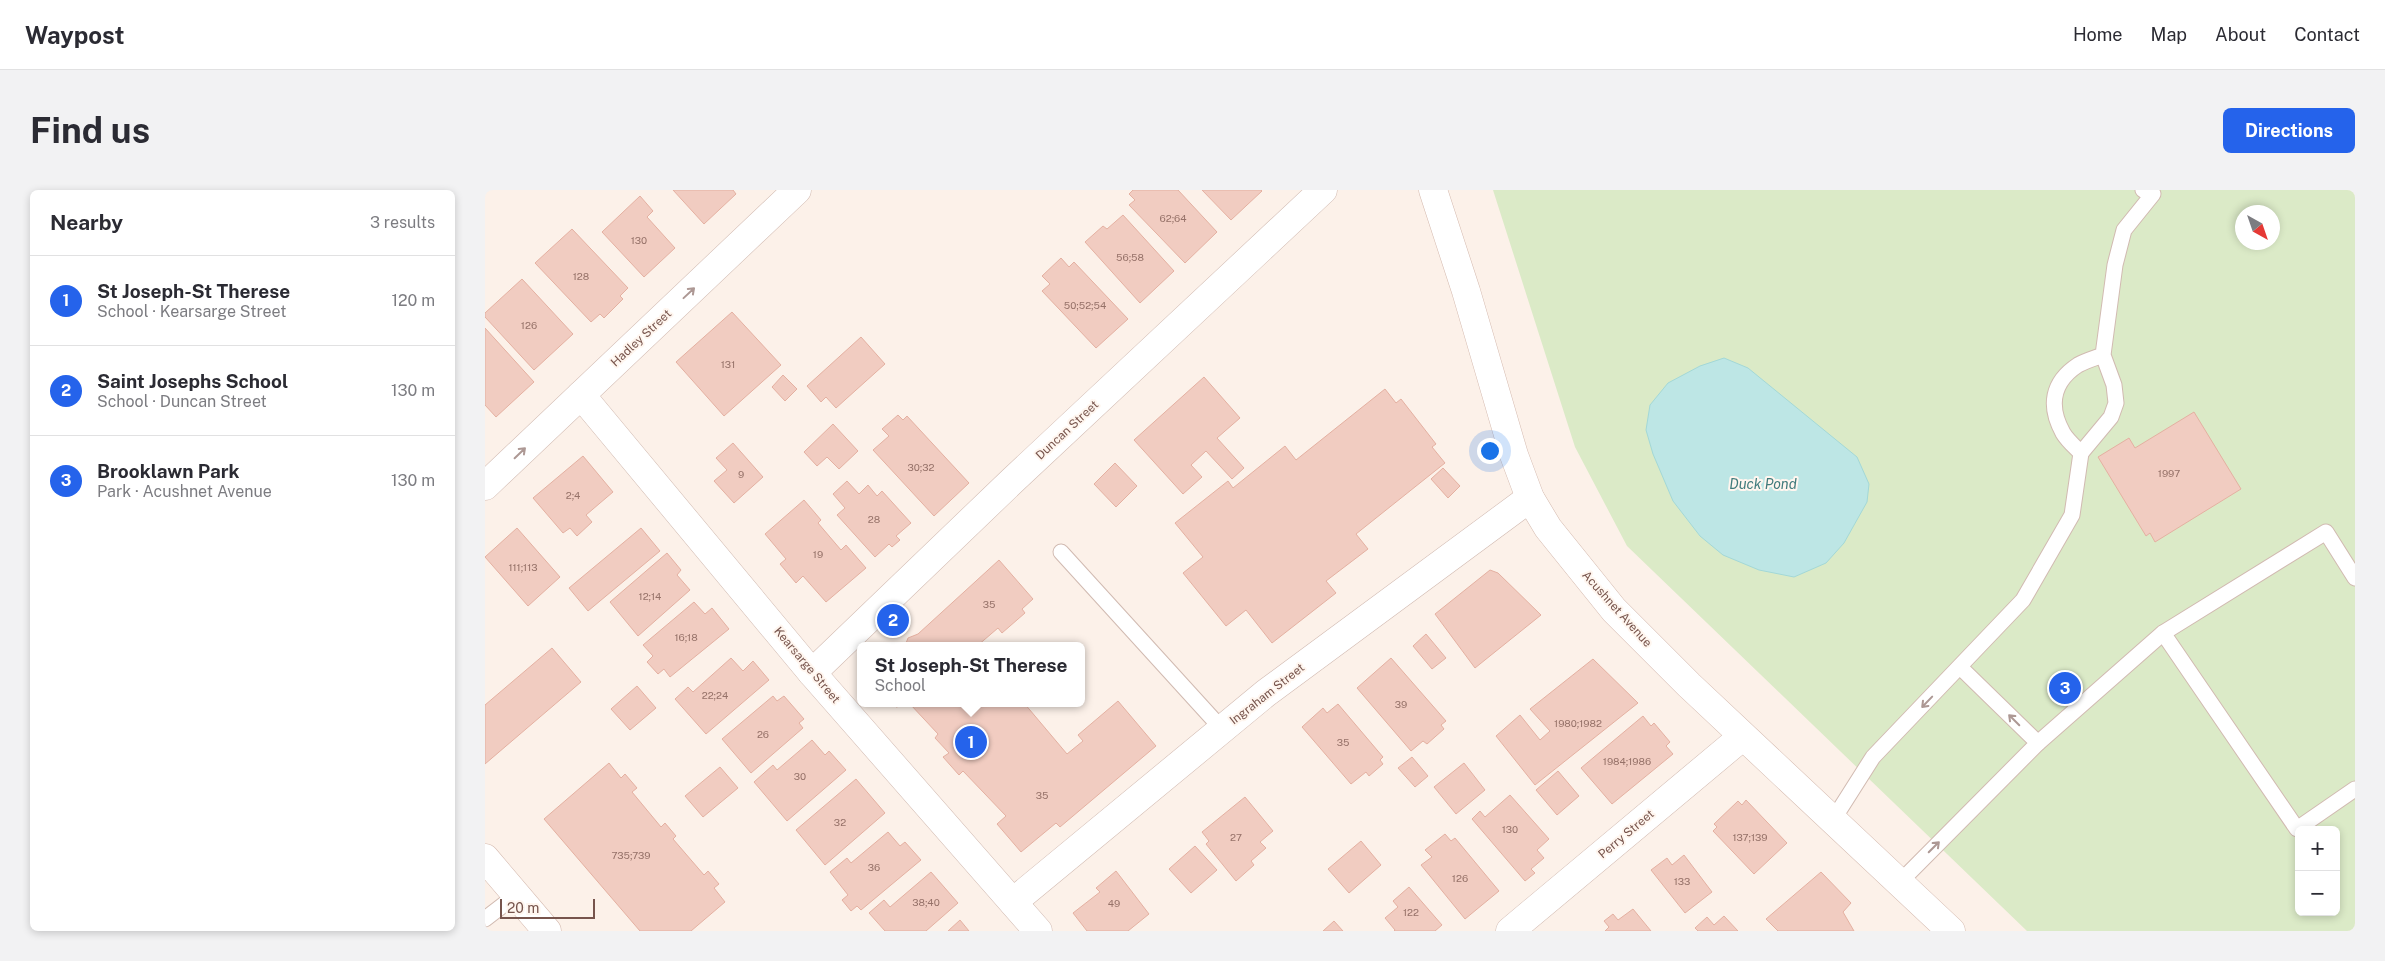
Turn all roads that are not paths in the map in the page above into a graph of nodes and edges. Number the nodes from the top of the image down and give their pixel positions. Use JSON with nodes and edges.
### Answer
{"nodes":[{"id":1,"x":797,"y":190,"type":"edge"},
{"id":2,"x":1323,"y":190,"type":"edge"},
{"id":3,"x":1433,"y":190,"type":"edge"},
{"id":4,"x":2151,"y":191,"type":"edge"},
{"id":5,"x":2103,"y":356,"type":"junction"},
{"id":6,"x":581,"y":395,"type":"junction"},
{"id":7,"x":2081,"y":453,"type":"junction"},
{"id":8,"x":485,"y":486,"type":"edge"},
{"id":9,"x":1530,"y":498,"type":"junction"},
{"id":10,"x":1061,"y":552,"type":"dead end"},
{"id":11,"x":2355,"y":578,"type":"edge"},
{"id":12,"x":2163,"y":633,"type":"junction"},
{"id":13,"x":1960,"y":667,"type":"junction"},
{"id":14,"x":812,"y":673,"type":"junction"},
{"id":15,"x":1222,"y":729,"type":"junction"},
{"id":16,"x":1742,"y":737,"type":"junction"},
{"id":17,"x":2038,"y":743,"type":"junction"},
{"id":18,"x":2355,"y":789,"type":"edge"},
{"id":19,"x":1833,"y":820,"type":"junction"},
{"id":20,"x":485,"y":858,"type":"edge"},
{"id":21,"x":1900,"y":882,"type":"junction"},
{"id":22,"x":516,"y":895,"type":"junction"},
{"id":23,"x":1013,"y":902,"type":"junction"},
{"id":24,"x":485,"y":919,"type":"edge"},
{"id":25,"x":547,"y":931,"type":"edge"},
{"id":26,"x":1038,"y":931,"type":"edge"},
{"id":27,"x":1510,"y":931,"type":"edge"},
{"id":28,"x":1951,"y":931,"type":"edge"}],
"edges":[{"from":6,"to":1,"type":"street","name":"Hadley Street","one_way":true},
{"from":2,"to":14,"type":"street","name":"Duncan Street"},
{"from":3,"to":9,"type":"street","name":"Acushnet Avenue"},
{"from":4,"to":5,"type":"lane"},
{"from":5,"to":7,"type":"lane"},
{"from":5,"to":7,"type":"lane"},
{"from":8,"to":6,"type":"street","name":"Hadley Street","one_way":true},
{"from":6,"to":14,"type":"street","name":"Kearsarge Street"},
{"from":7,"to":13,"type":"lane"},
{"from":9,"to":15,"type":"street","name":"Ingraham Street"},
{"from":9,"to":16,"type":"street","name":"Acushnet Avenue"},
{"from":10,"to":15,"type":"lane"},
{"from":11,"to":12,"type":"lane"},
{"from":12,"to":17,"type":"lane"},
{"from":12,"to":18,"type":"lane"},
{"from":17,"to":13,"type":"lane","one_way":true},
{"from":13,"to":19,"type":"lane","one_way":true},
{"from":14,"to":23,"type":"street","name":"Kearsarge Street"},
{"from":15,"to":23,"type":"street","name":"Ingraham Street"},
{"from":16,"to":19,"type":"street","name":"Acushnet Avenue"},
{"from":16,"to":27,"type":"street","name":"Perry Street"},
{"from":21,"to":17,"type":"lane","one_way":true},
{"from":19,"to":21,"type":"street","name":"Acushnet Avenue"},
{"from":20,"to":22,"type":"street"},
{"from":21,"to":28,"type":"street","name":"Acushnet Avenue"},
{"from":22,"to":24,"type":"lane"},
{"from":22,"to":25,"type":"street"},
{"from":23,"to":26,"type":"street","name":"Kearsarge Street"}]}
